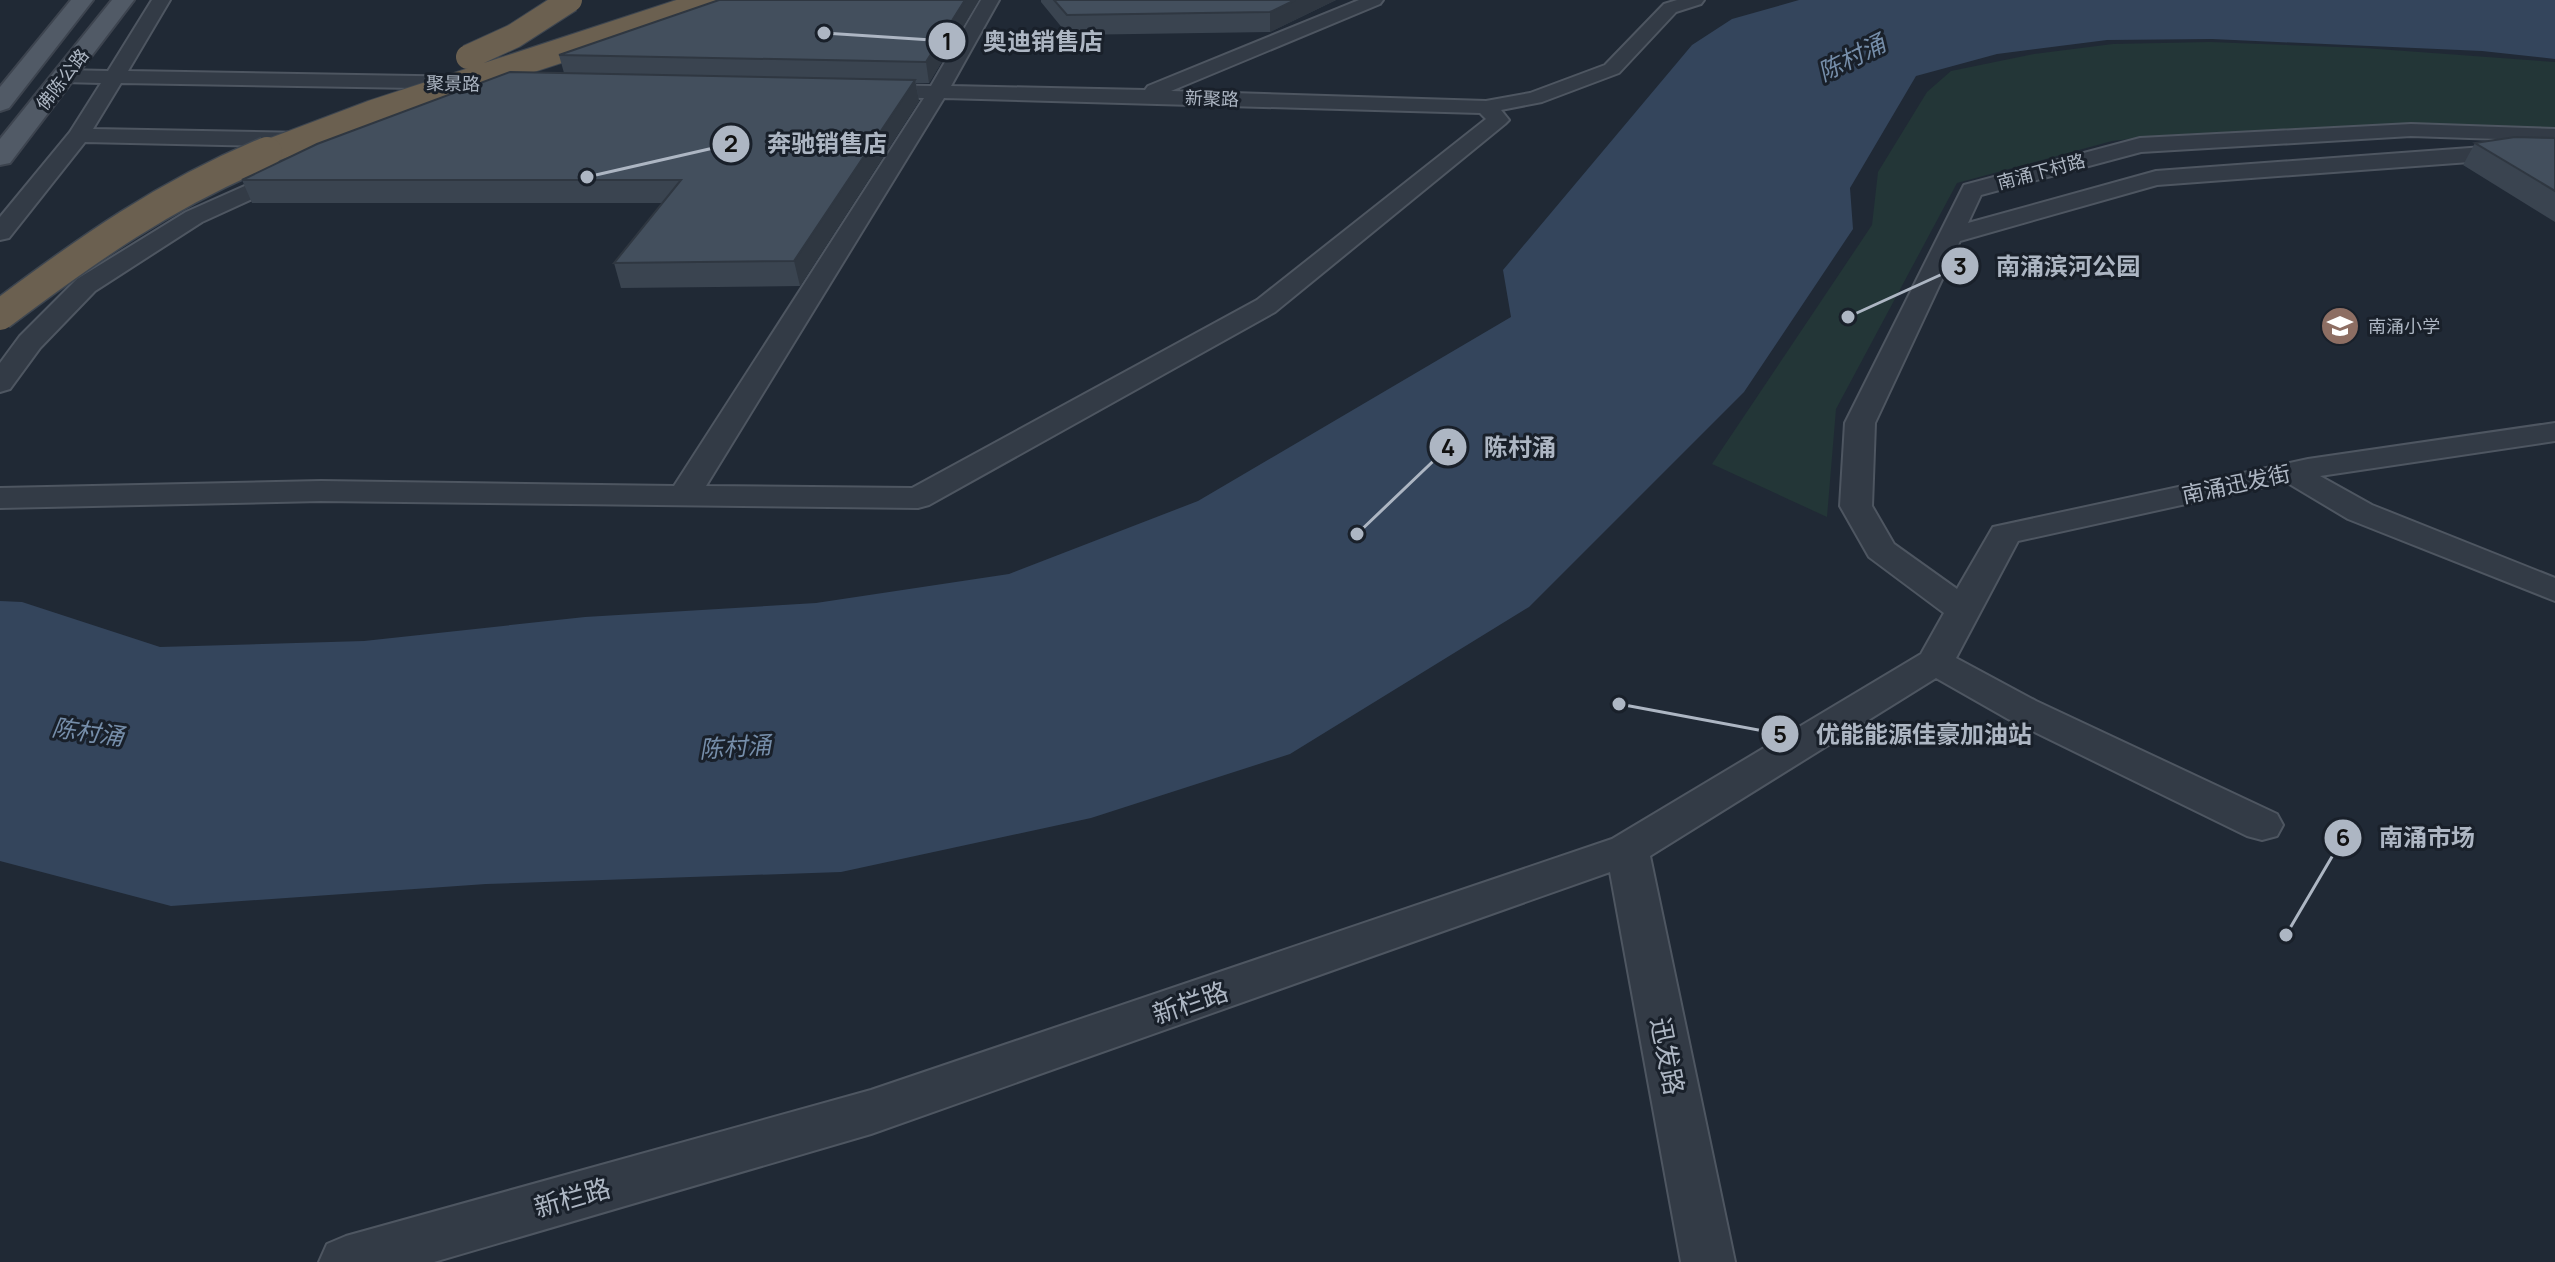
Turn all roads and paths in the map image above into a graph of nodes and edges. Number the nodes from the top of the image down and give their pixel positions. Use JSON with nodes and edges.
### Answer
{"nodes":[{"id":1,"x":82,"y":0,"type":"edge"},
{"id":2,"x":123,"y":0,"type":"edge"},
{"id":3,"x":161,"y":0,"type":"edge"},
{"id":4,"x":570,"y":0,"type":"edge"},
{"id":5,"x":715,"y":0,"type":"edge"},
{"id":6,"x":990,"y":0,"type":"edge"},
{"id":7,"x":1374,"y":0,"type":"edge"},
{"id":8,"x":1695,"y":0,"type":"edge"},
{"id":9,"x":66,"y":73,"type":"junction"},
{"id":10,"x":117,"y":74,"type":"junction"},
{"id":11,"x":10,"y":79,"type":"edge"},
{"id":12,"x":846,"y":88,"type":"edge"},
{"id":13,"x":940,"y":90,"type":"junction"},
{"id":14,"x":1143,"y":96,"type":"junction"},
{"id":15,"x":0,"y":103,"type":"edge"},
{"id":16,"x":1486,"y":107,"type":"junction"},
{"id":17,"x":391,"y":131,"type":"edge"},
{"id":18,"x":79,"y":135,"type":"junction"},
{"id":19,"x":2555,"y":135,"type":"edge"},
{"id":20,"x":349,"y":141,"type":"edge"},
{"id":21,"x":2555,"y":153,"type":"edge"},
{"id":22,"x":0,"y":157,"type":"edge"},
{"id":23,"x":307,"y":166,"type":"edge"},
{"id":24,"x":0,"y":233,"type":"edge"},
{"id":25,"x":1950,"y":236,"type":"junction"},
{"id":26,"x":0,"y":293,"type":"edge"},
{"id":27,"x":0,"y":315,"type":"edge"},
{"id":28,"x":0,"y":333,"type":"edge"},
{"id":29,"x":30,"y":342,"type":"junction"},
{"id":30,"x":0,"y":383,"type":"edge"},
{"id":31,"x":2555,"y":432,"type":"edge"},
{"id":32,"x":2291,"y":472,"type":"junction"},
{"id":33,"x":684,"y":495,"type":"junction"},
{"id":34,"x":0,"y":498,"type":"edge"},
{"id":35,"x":2555,"y":590,"type":"edge"},
{"id":36,"x":1963,"y":610,"type":"junction"},
{"id":37,"x":1935,"y":662,"type":"junction"},
{"id":38,"x":2262,"y":825,"type":"dead end"},
{"id":39,"x":1627,"y":850,"type":"junction"},
{"id":40,"x":346,"y":1262,"type":"edge"},
{"id":41,"x":1708,"y":1262,"type":"edge"}],
"edges":[{"from":1,"to":11,"type":"main road","name":"佛陈公路"},
{"from":2,"to":9,"type":"main road","name":"佛陈公路"},
{"from":3,"to":10,"type":"street"},
{"from":4,"to":26,"type":"highway","bridge":true},
{"from":5,"to":27,"type":"highway","bridge":true},
{"from":6,"to":13,"type":"street"},
{"from":7,"to":14,"type":"street"},
{"from":8,"to":16,"type":"street","name":"新聚路"},
{"from":9,"to":10,"type":"street","name":"聚景路"},
{"from":9,"to":22,"type":"main road","name":"佛陈公路"},
{"from":10,"to":17,"type":"street","name":"聚景路"},
{"from":10,"to":18,"type":"street"},
{"from":11,"to":15,"type":"main road","name":"佛陈公路"},
{"from":12,"to":13,"type":"street"},
{"from":13,"to":14,"type":"street","name":"新聚路"},
{"from":13,"to":33,"type":"street"},
{"from":14,"to":16,"type":"street","name":"新聚路"},
{"from":16,"to":33,"type":"street"},
{"from":18,"to":20,"type":"street"},
{"from":18,"to":24,"type":"street"},
{"from":19,"to":25,"type":"street","name":"南涌下村路"},
{"from":21,"to":25,"type":"street"},
{"from":23,"to":29,"type":"street"},
{"from":25,"to":36,"type":"street","name":"南涌下村路"},
{"from":28,"to":29,"type":"street"},
{"from":29,"to":30,"type":"street"},
{"from":31,"to":32,"type":"street","name":"南涌迅发街"},
{"from":32,"to":35,"type":"street"},
{"from":32,"to":36,"type":"street","name":"南涌迅发街"},
{"from":33,"to":34,"type":"street"},
{"from":36,"to":37,"type":"street"},
{"from":37,"to":38,"type":"street"},
{"from":37,"to":39,"type":"street","name":"新栏路"},
{"from":39,"to":40,"type":"street","name":"新栏路"},
{"from":39,"to":41,"type":"street","name":"迅发路"}]}
